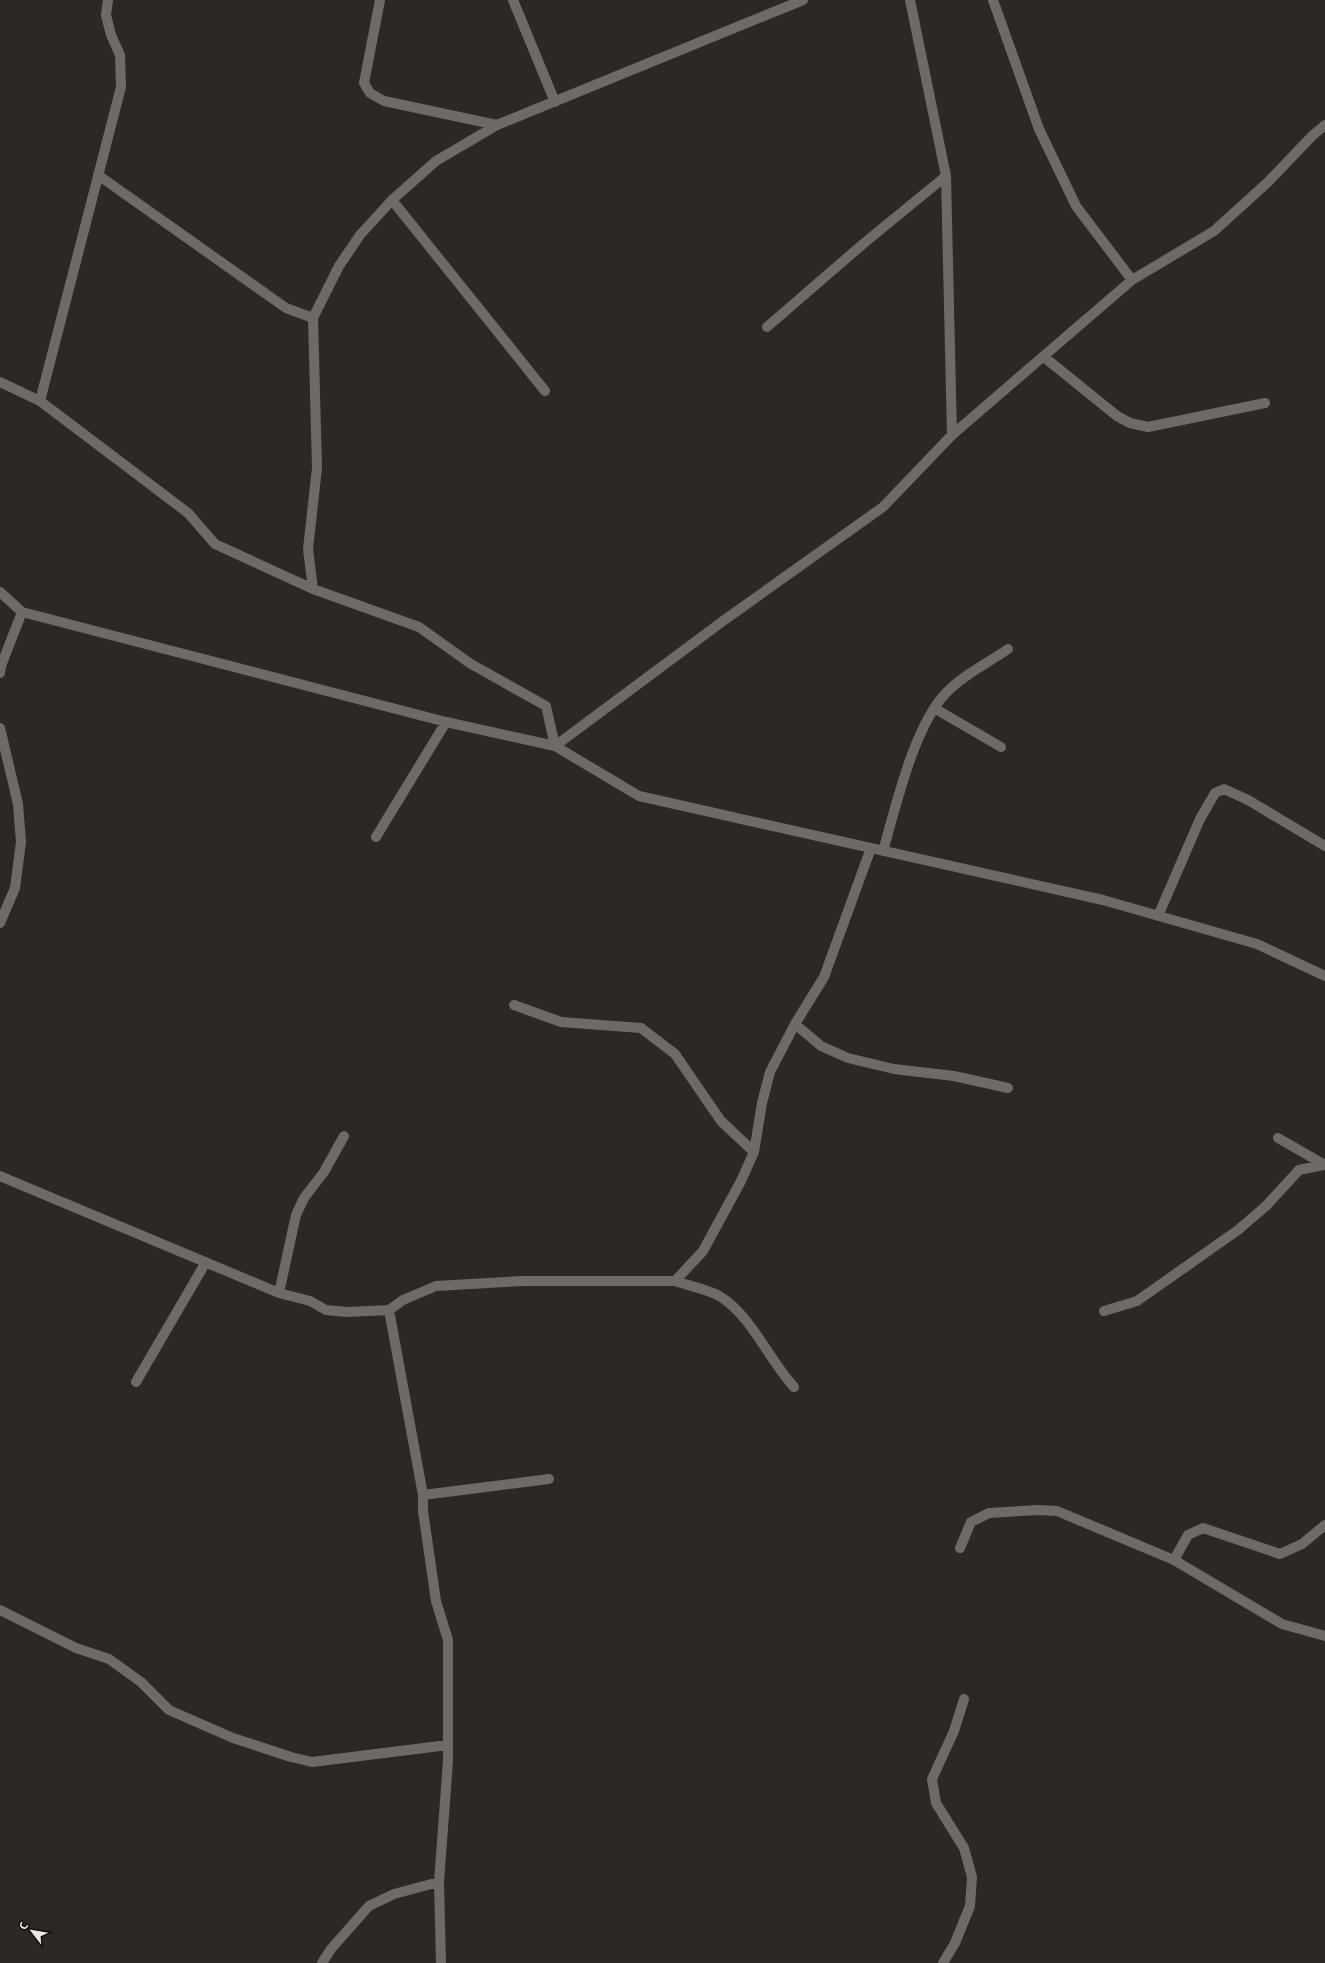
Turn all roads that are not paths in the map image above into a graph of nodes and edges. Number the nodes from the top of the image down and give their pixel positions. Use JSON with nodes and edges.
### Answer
{"nodes":[{"id":1,"x":108,"y":0,"type":"edge"},
{"id":2,"x":380,"y":0,"type":"edge"},
{"id":3,"x":513,"y":0,"type":"edge"},
{"id":4,"x":803,"y":0,"type":"edge"},
{"id":5,"x":910,"y":0,"type":"edge"},
{"id":6,"x":993,"y":0,"type":"edge"},
{"id":7,"x":555,"y":102,"type":"junction"},
{"id":8,"x":497,"y":125,"type":"junction"},
{"id":9,"x":1325,"y":126,"type":"edge"},
{"id":10,"x":98,"y":175,"type":"junction"},
{"id":11,"x":946,"y":176,"type":"junction"},
{"id":12,"x":392,"y":200,"type":"junction"},
{"id":13,"x":1132,"y":280,"type":"junction"},
{"id":14,"x":313,"y":318,"type":"junction"},
{"id":15,"x":767,"y":327,"type":"dead end"},
{"id":16,"x":1044,"y":357,"type":"junction"},
{"id":17,"x":0,"y":382,"type":"edge"},
{"id":18,"x":545,"y":391,"type":"dead end"},
{"id":19,"x":40,"y":401,"type":"junction"},
{"id":20,"x":1265,"y":403,"type":"dead end"},
{"id":21,"x":952,"y":435,"type":"junction"},
{"id":22,"x":313,"y":589,"type":"junction"},
{"id":23,"x":0,"y":592,"type":"edge"},
{"id":24,"x":22,"y":612,"type":"junction"},
{"id":25,"x":1008,"y":649,"type":"dead end"},
{"id":26,"x":0,"y":673,"type":"edge"},
{"id":27,"x":934,"y":708,"type":"junction"},
{"id":28,"x":446,"y":722,"type":"junction"},
{"id":29,"x":0,"y":728,"type":"edge"},
{"id":30,"x":555,"y":746,"type":"junction"},
{"id":31,"x":1001,"y":747,"type":"dead end"},
{"id":32,"x":376,"y":837,"type":"dead end"},
{"id":33,"x":1325,"y":846,"type":"edge"},
{"id":34,"x":871,"y":848,"type":"junction"},
{"id":35,"x":882,"y":850,"type":"junction"},
{"id":36,"x":1158,"y":916,"type":"junction"},
{"id":37,"x":0,"y":923,"type":"edge"},
{"id":38,"x":1325,"y":976,"type":"edge"},
{"id":39,"x":514,"y":1005,"type":"dead end"},
{"id":40,"x":795,"y":1024,"type":"junction"},
{"id":41,"x":1008,"y":1088,"type":"dead end"},
{"id":42,"x":344,"y":1136,"type":"dead end"},
{"id":43,"x":1278,"y":1138,"type":"dead end"},
{"id":44,"x":754,"y":1152,"type":"junction"},
{"id":45,"x":1324,"y":1165,"type":"edge"},
{"id":46,"x":0,"y":1176,"type":"edge"},
{"id":47,"x":206,"y":1262,"type":"junction"},
{"id":48,"x":675,"y":1281,"type":"junction"},
{"id":49,"x":279,"y":1293,"type":"junction"},
{"id":50,"x":389,"y":1310,"type":"junction"},
{"id":51,"x":1104,"y":1311,"type":"dead end"},
{"id":52,"x":136,"y":1382,"type":"dead end"},
{"id":53,"x":794,"y":1387,"type":"dead end"},
{"id":54,"x":549,"y":1479,"type":"dead end"},
{"id":55,"x":424,"y":1495,"type":"junction"},
{"id":56,"x":1325,"y":1525,"type":"edge"},
{"id":57,"x":960,"y":1548,"type":"dead end"},
{"id":58,"x":1174,"y":1560,"type":"junction"},
{"id":59,"x":0,"y":1610,"type":"edge"},
{"id":60,"x":1325,"y":1636,"type":"edge"},
{"id":61,"x":964,"y":1699,"type":"dead end"},
{"id":62,"x":448,"y":1745,"type":"junction"},
{"id":63,"x":439,"y":1882,"type":"junction"},
{"id":64,"x":322,"y":1963,"type":"edge"},
{"id":65,"x":441,"y":1963,"type":"edge"},
{"id":66,"x":943,"y":1963,"type":"edge"}],
"edges":[{"from":1,"to":10,"type":"street"},
{"from":2,"to":8,"type":"street"},
{"from":3,"to":7,"type":"street"},
{"from":4,"to":7,"type":"street"},
{"from":5,"to":11,"type":"street"},
{"from":6,"to":13,"type":"street"},
{"from":7,"to":8,"type":"street"},
{"from":8,"to":12,"type":"street"},
{"from":9,"to":13,"type":"street"},
{"from":10,"to":14,"type":"street"},
{"from":10,"to":19,"type":"street"},
{"from":11,"to":15,"type":"street"},
{"from":11,"to":21,"type":"street"},
{"from":12,"to":14,"type":"street"},
{"from":12,"to":18,"type":"street"},
{"from":13,"to":16,"type":"street"},
{"from":14,"to":22,"type":"street"},
{"from":16,"to":20,"type":"street"},
{"from":16,"to":21,"type":"street"},
{"from":17,"to":19,"type":"street"},
{"from":19,"to":22,"type":"street"},
{"from":21,"to":30,"type":"street"},
{"from":22,"to":30,"type":"street"},
{"from":23,"to":24,"type":"street"},
{"from":24,"to":26,"type":"street"},
{"from":24,"to":28,"type":"street"},
{"from":25,"to":27,"type":"street"},
{"from":27,"to":31,"type":"street"},
{"from":27,"to":35,"type":"street"},
{"from":28,"to":30,"type":"street"},
{"from":28,"to":32,"type":"street"},
{"from":29,"to":37,"type":"street"},
{"from":30,"to":34,"type":"street"},
{"from":33,"to":36,"type":"street"},
{"from":34,"to":35,"type":"street"},
{"from":34,"to":40,"type":"street"},
{"from":35,"to":36,"type":"street"},
{"from":36,"to":38,"type":"street"},
{"from":39,"to":44,"type":"street"},
{"from":40,"to":41,"type":"street"},
{"from":40,"to":44,"type":"street"},
{"from":42,"to":49,"type":"street"},
{"from":43,"to":45,"type":"street"},
{"from":44,"to":48,"type":"street"},
{"from":45,"to":51,"type":"street"},
{"from":46,"to":47,"type":"street"},
{"from":47,"to":49,"type":"street"},
{"from":47,"to":52,"type":"street"},
{"from":48,"to":50,"type":"street"},
{"from":48,"to":53,"type":"street"},
{"from":49,"to":50,"type":"street"},
{"from":50,"to":55,"type":"street"},
{"from":54,"to":55,"type":"street"},
{"from":55,"to":62,"type":"street"},
{"from":56,"to":58,"type":"street"},
{"from":57,"to":58,"type":"street"},
{"from":58,"to":60,"type":"street"},
{"from":59,"to":62,"type":"street"},
{"from":61,"to":66,"type":"street"},
{"from":62,"to":63,"type":"street"},
{"from":63,"to":64,"type":"street"},
{"from":63,"to":65,"type":"street"}]}
